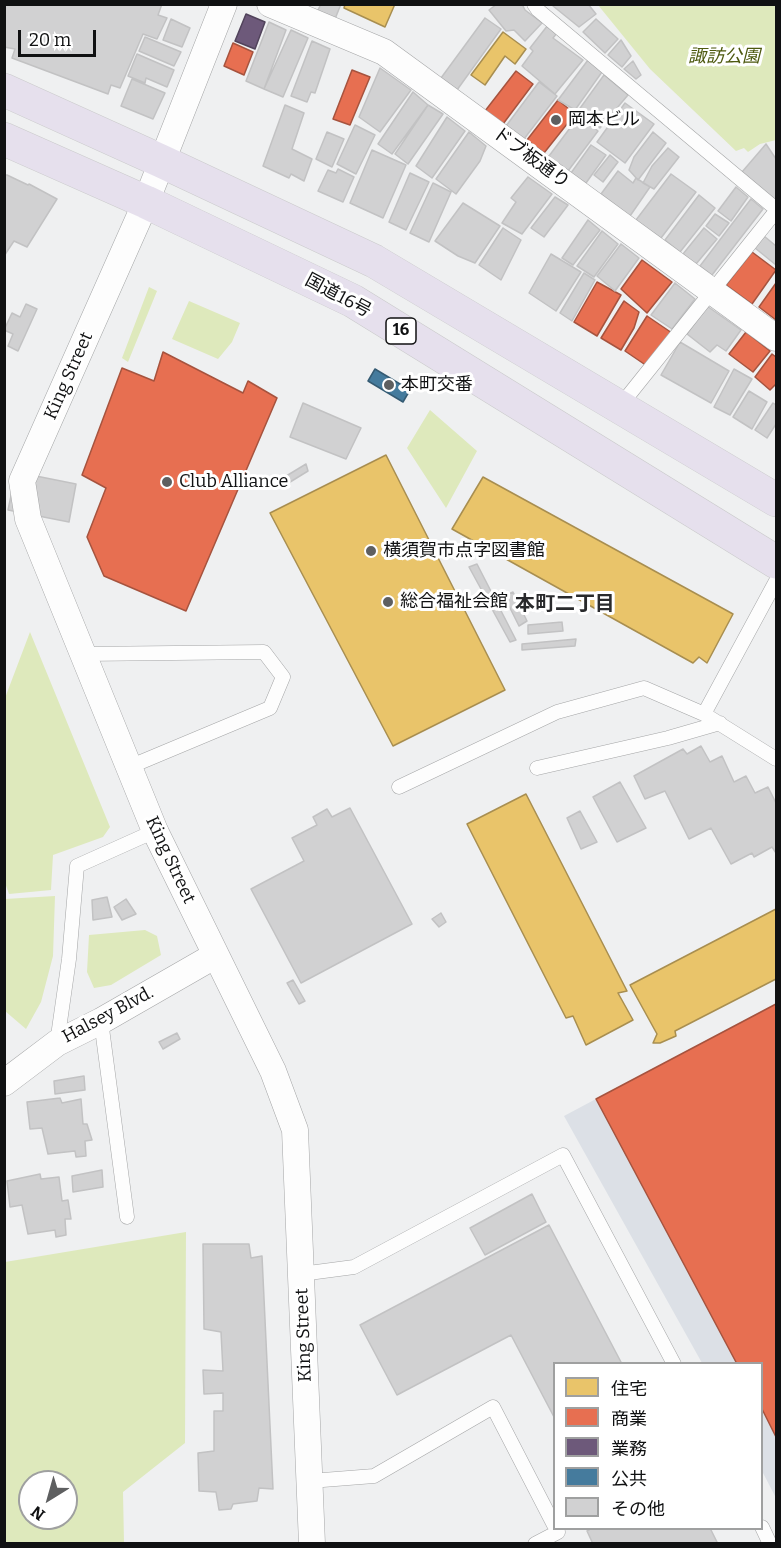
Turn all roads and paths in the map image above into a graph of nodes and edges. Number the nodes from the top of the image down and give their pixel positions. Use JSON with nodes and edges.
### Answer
{"nodes":[{"id":1,"x":224,"y":4,"type":"edge"},
{"id":2,"x":270,"y":4,"type":"edge"},
{"id":3,"x":534,"y":4,"type":"edge"},
{"id":4,"x":4,"y":90,"type":"edge"},
{"id":5,"x":4,"y":139,"type":"edge"},
{"id":6,"x":161,"y":161,"type":"junction"},
{"id":7,"x":146,"y":202,"type":"junction"},
{"id":8,"x":777,"y":210,"type":"edge"},
{"id":9,"x":712,"y":289,"type":"junction"},
{"id":10,"x":777,"y":338,"type":"edge"},
{"id":11,"x":619,"y":408,"type":"junction"},
{"id":12,"x":777,"y":500,"type":"edge"},
{"id":13,"x":777,"y":562,"type":"edge"},
{"id":14,"x":777,"y":580,"type":"edge"},
{"id":15,"x":83,"y":654,"type":"junction"},
{"id":16,"x":704,"y":714,"type":"junction"},
{"id":17,"x":720,"y":723,"type":"junction"},
{"id":18,"x":777,"y":759,"type":"edge"},
{"id":19,"x":129,"y":767,"type":"junction"},
{"id":20,"x":537,"y":768,"type":"dead end"},
{"id":21,"x":399,"y":787,"type":"dead end"},
{"id":22,"x":155,"y":831,"type":"junction"},
{"id":23,"x":216,"y":955,"type":"junction"},
{"id":24,"x":101,"y":1021,"type":"junction"},
{"id":25,"x":57,"y":1043,"type":"junction"},
{"id":26,"x":4,"y":1083,"type":"edge"},
{"id":27,"x":128,"y":1217,"type":"dead end"},
{"id":28,"x":301,"y":1274,"type":"junction"},
{"id":29,"x":673,"y":1362,"type":"edge"},
{"id":30,"x":310,"y":1481,"type":"junction"},
{"id":31,"x":553,"y":1521,"type":"edge"},
{"id":32,"x":763,"y":1529,"type":"edge"},
{"id":33,"x":557,"y":1530,"type":"edge"},
{"id":34,"x":312,"y":1544,"type":"edge"},
{"id":35,"x":535,"y":1544,"type":"edge"},
{"id":36,"x":770,"y":1544,"type":"edge"}],
"edges":[{"from":1,"to":6,"type":"street","name":"King Street"},
{"from":2,"to":9,"type":"street","name":"ドブ板通り"},
{"from":3,"to":8,"type":"lane"},
{"from":4,"to":6,"type":"highway","number":"16"},
{"from":5,"to":7,"type":"highway","name":"国道16号","number":"16"},
{"from":6,"to":7,"type":"street","name":"King Street"},
{"from":6,"to":11,"type":"highway","number":"16"},
{"from":7,"to":13,"type":"highway","name":"国道16号","number":"16"},
{"from":7,"to":15,"type":"street","name":"King Street"},
{"from":8,"to":9,"type":"lane"},
{"from":9,"to":10,"type":"street","name":"ドブ板通り"},
{"from":9,"to":11,"type":"lane"},
{"from":11,"to":12,"type":"highway","number":"16"},
{"from":14,"to":16,"type":"lane"},
{"from":15,"to":19,"type":"street","name":"King Street"},
{"from":15,"to":19,"type":"lane"},
{"from":16,"to":17,"type":"lane"},
{"from":16,"to":21,"type":"lane"},
{"from":17,"to":18,"type":"lane"},
{"from":17,"to":20,"type":"lane"},
{"from":19,"to":22,"type":"street","name":"King Street"},
{"from":22,"to":23,"type":"street","name":"King Street"},
{"from":22,"to":25,"type":"lane"},
{"from":23,"to":24,"type":"street","name":"Halsey Blvd."},
{"from":23,"to":28,"type":"street","name":"King Street"},
{"from":24,"to":25,"type":"street","name":"Halsey Blvd."},
{"from":24,"to":27,"type":"lane"},
{"from":25,"to":26,"type":"street","name":"Halsey Blvd."},
{"from":28,"to":29,"type":"lane"},
{"from":28,"to":30,"type":"street","name":"King Street"},
{"from":30,"to":31,"type":"lane"},
{"from":30,"to":34,"type":"street","name":"King Street"},
{"from":32,"to":36,"type":"lane"},
{"from":33,"to":35,"type":"lane"}]}
